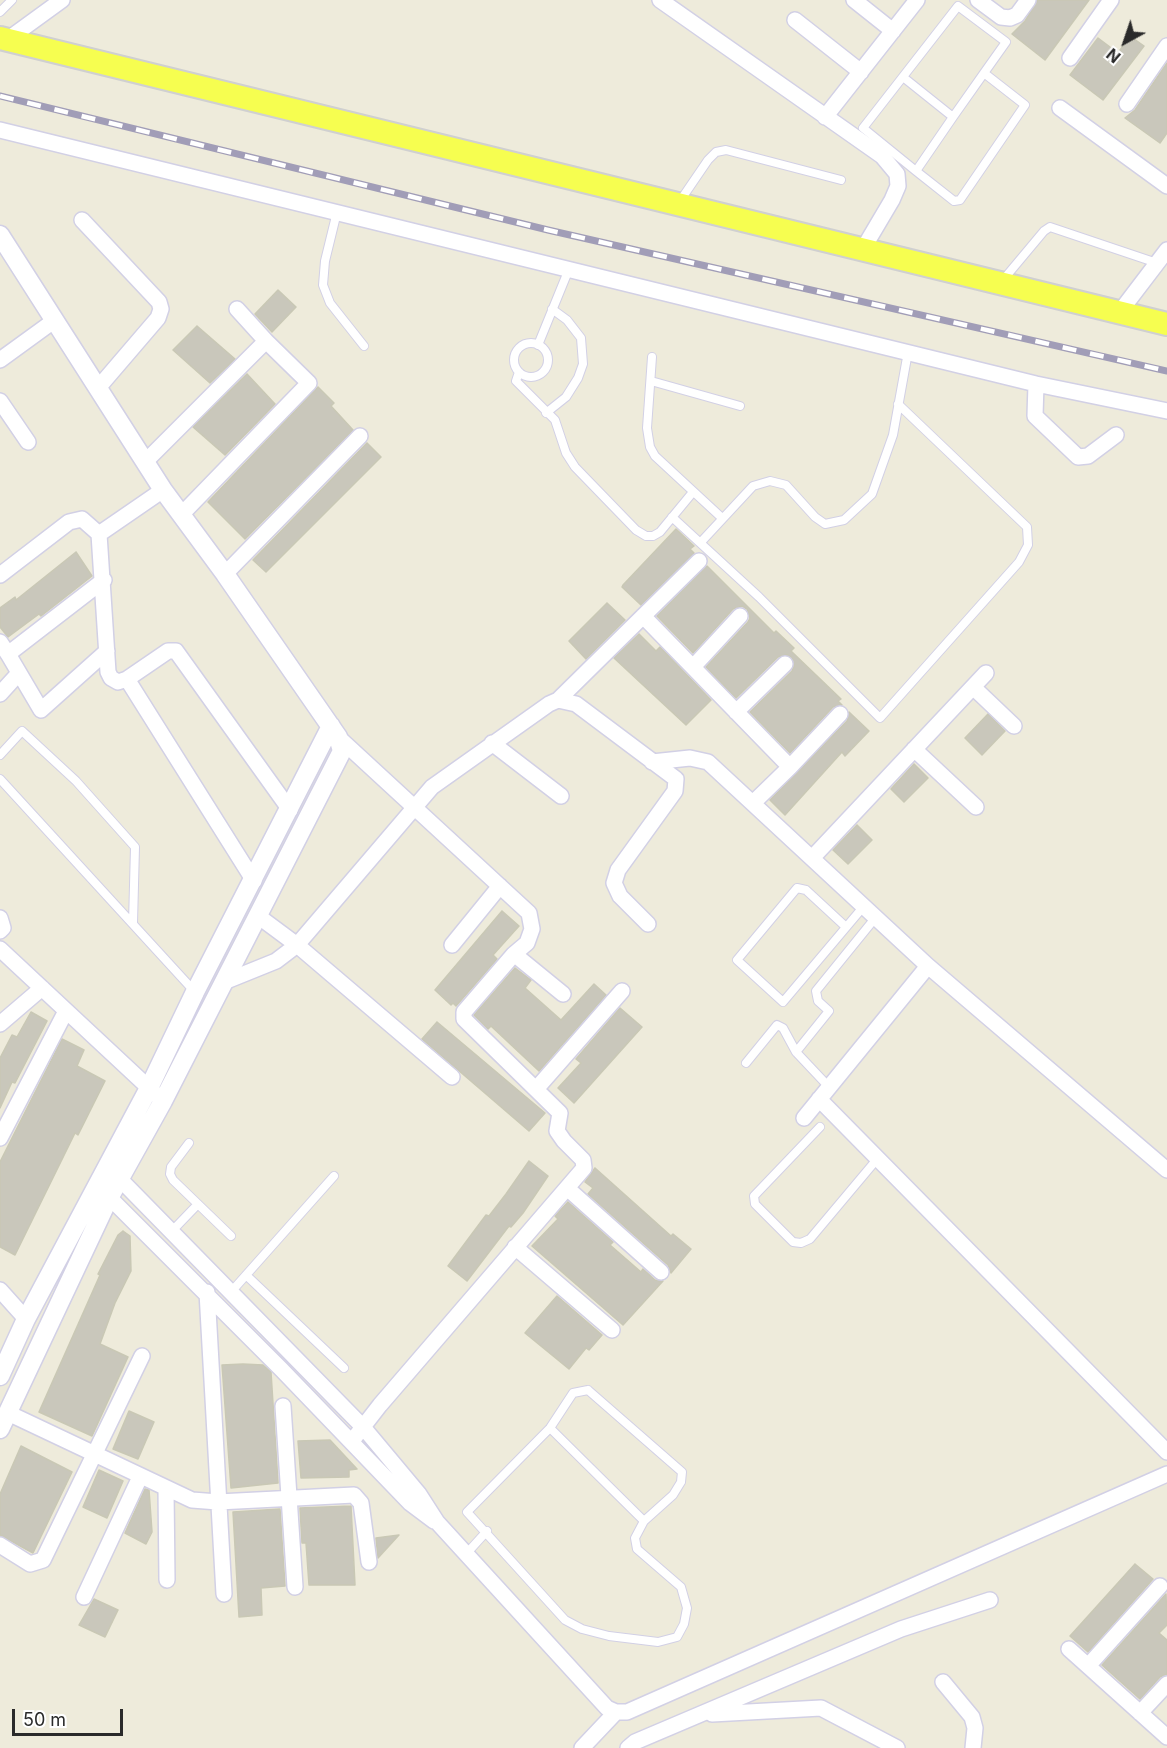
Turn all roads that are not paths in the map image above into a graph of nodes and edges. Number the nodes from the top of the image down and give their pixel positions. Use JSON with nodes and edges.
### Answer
{"nodes":[{"id":1,"x":12,"y":0,"type":"edge"},
{"id":2,"x":62,"y":0,"type":"edge"},
{"id":3,"x":660,"y":0,"type":"edge"},
{"id":4,"x":854,"y":0,"type":"edge"},
{"id":5,"x":917,"y":0,"type":"edge"},
{"id":6,"x":978,"y":0,"type":"edge"},
{"id":7,"x":1028,"y":0,"type":"edge"},
{"id":8,"x":1111,"y":0,"type":"edge"},
{"id":9,"x":0,"y":12,"type":"edge"},
{"id":10,"x":795,"y":20,"type":"dead end"},
{"id":11,"x":893,"y":31,"type":"junction"},
{"id":12,"x":3,"y":39,"type":"edge"},
{"id":13,"x":1167,"y":46,"type":"edge"},
{"id":14,"x":1070,"y":58,"type":"dead end"},
{"id":15,"x":861,"y":72,"type":"junction"},
{"id":16,"x":984,"y":73,"type":"junction"},
{"id":17,"x":903,"y":77,"type":"junction"},
{"id":18,"x":1127,"y":104,"type":"dead end"},
{"id":19,"x":1060,"y":108,"type":"dead end"},
{"id":20,"x":825,"y":117,"type":"junction"},
{"id":21,"x":953,"y":117,"type":"junction"},
{"id":22,"x":0,"y":130,"type":"edge"},
{"id":23,"x":902,"y":169,"type":"junction"},
{"id":24,"x":915,"y":171,"type":"junction"},
{"id":25,"x":841,"y":180,"type":"dead end"},
{"id":26,"x":1167,"y":186,"type":"edge"},
{"id":27,"x":677,"y":204,"type":"junction"},
{"id":28,"x":337,"y":212,"type":"junction"},
{"id":29,"x":82,"y":220,"type":"dead end"},
{"id":30,"x":0,"y":235,"type":"edge"},
{"id":31,"x":863,"y":249,"type":"junction"},
{"id":32,"x":1162,"y":257,"type":"edge"},
{"id":33,"x":569,"y":268,"type":"junction"},
{"id":34,"x":1000,"y":284,"type":"junction"},
{"id":35,"x":237,"y":309,"type":"dead end"},
{"id":36,"x":552,"y":309,"type":"junction"},
{"id":37,"x":1119,"y":313,"type":"junction"},
{"id":38,"x":55,"y":320,"type":"junction"},
{"id":39,"x":1165,"y":320,"type":"edge"},
{"id":40,"x":266,"y":341,"type":"junction"},
{"id":41,"x":538,"y":345,"type":"junction"},
{"id":42,"x":364,"y":346,"type":"dead end"},
{"id":43,"x":908,"y":350,"type":"junction"},
{"id":44,"x":652,"y":357,"type":"dead end"},
{"id":45,"x":0,"y":360,"type":"edge"},
{"id":46,"x":519,"y":372,"type":"junction"},
{"id":47,"x":651,"y":381,"type":"junction"},
{"id":48,"x":1036,"y":384,"type":"junction"},
{"id":49,"x":98,"y":388,"type":"junction"},
{"id":50,"x":0,"y":401,"type":"edge"},
{"id":51,"x":898,"y":404,"type":"junction"},
{"id":52,"x":740,"y":406,"type":"dead end"},
{"id":53,"x":1167,"y":411,"type":"edge"},
{"id":54,"x":546,"y":413,"type":"junction"},
{"id":55,"x":1116,"y":435,"type":"dead end"},
{"id":56,"x":360,"y":436,"type":"dead end"},
{"id":57,"x":28,"y":442,"type":"dead end"},
{"id":58,"x":145,"y":462,"type":"junction"},
{"id":59,"x":163,"y":490,"type":"junction"},
{"id":60,"x":693,"y":492,"type":"junction"},
{"id":61,"x":181,"y":515,"type":"junction"},
{"id":62,"x":672,"y":517,"type":"junction"},
{"id":63,"x":722,"y":518,"type":"junction"},
{"id":64,"x":99,"y":534,"type":"junction"},
{"id":65,"x":701,"y":542,"type":"junction"},
{"id":66,"x":699,"y":561,"type":"dead end"},
{"id":67,"x":225,"y":574,"type":"junction"},
{"id":68,"x":0,"y":575,"type":"edge"},
{"id":69,"x":104,"y":580,"type":"junction"},
{"id":70,"x":643,"y":616,"type":"junction"},
{"id":71,"x":740,"y":616,"type":"dead end"},
{"id":72,"x":4,"y":648,"type":"edge"},
{"id":73,"x":107,"y":651,"type":"junction"},
{"id":74,"x":785,"y":664,"type":"dead end"},
{"id":75,"x":693,"y":667,"type":"junction"},
{"id":76,"x":19,"y":673,"type":"junction"},
{"id":77,"x":986,"y":673,"type":"dead end"},
{"id":78,"x":127,"y":679,"type":"junction"},
{"id":79,"x":973,"y":687,"type":"junction"},
{"id":80,"x":0,"y":694,"type":"edge"},
{"id":81,"x":558,"y":700,"type":"junction"},
{"id":82,"x":736,"y":712,"type":"junction"},
{"id":83,"x":840,"y":714,"type":"dead end"},
{"id":84,"x":1014,"y":726,"type":"dead end"},
{"id":85,"x":334,"y":732,"type":"junction"},
{"id":86,"x":492,"y":743,"type":"junction"},
{"id":87,"x":914,"y":749,"type":"junction"},
{"id":88,"x":0,"y":755,"type":"edge"},
{"id":89,"x":652,"y":762,"type":"junction"},
{"id":90,"x":790,"y":767,"type":"junction"},
{"id":91,"x":0,"y":779,"type":"edge"},
{"id":92,"x":561,"y":796,"type":"dead end"},
{"id":93,"x":754,"y":802,"type":"junction"},
{"id":94,"x":976,"y":807,"type":"dead end"},
{"id":95,"x":414,"y":808,"type":"junction"},
{"id":96,"x":290,"y":810,"type":"junction"},
{"id":97,"x":813,"y":857,"type":"junction"},
{"id":98,"x":254,"y":881,"type":"junction"},
{"id":99,"x":500,"y":886,"type":"junction"},
{"id":100,"x":864,"y":906,"type":"junction"},
{"id":101,"x":258,"y":916,"type":"junction"},
{"id":102,"x":876,"y":917,"type":"junction"},
{"id":103,"x":0,"y":918,"type":"edge"},
{"id":104,"x":134,"y":923,"type":"junction"},
{"id":105,"x":648,"y":924,"type":"dead end"},
{"id":106,"x":846,"y":927,"type":"junction"},
{"id":107,"x":0,"y":931,"type":"edge"},
{"id":108,"x":297,"y":945,"type":"junction"},
{"id":109,"x":452,"y":945,"type":"dead end"},
{"id":110,"x":0,"y":949,"type":"edge"},
{"id":111,"x":514,"y":954,"type":"junction"},
{"id":112,"x":928,"y":966,"type":"junction"},
{"id":113,"x":224,"y":982,"type":"junction"},
{"id":114,"x":42,"y":988,"type":"junction"},
{"id":115,"x":622,"y":991,"type":"dead end"},
{"id":116,"x":195,"y":992,"type":"junction"},
{"id":117,"x":563,"y":994,"type":"dead end"},
{"id":118,"x":66,"y":1011,"type":"junction"},
{"id":119,"x":0,"y":1024,"type":"edge"},
{"id":120,"x":796,"y":1052,"type":"junction"},
{"id":121,"x":746,"y":1063,"type":"dead end"},
{"id":122,"x":452,"y":1077,"type":"dead end"},
{"id":123,"x":149,"y":1088,"type":"junction"},
{"id":124,"x":537,"y":1088,"type":"junction"},
{"id":125,"x":824,"y":1093,"type":"junction"},
{"id":126,"x":163,"y":1101,"type":"junction"},
{"id":127,"x":804,"y":1118,"type":"dead end"},
{"id":128,"x":820,"y":1127,"type":"dead end"},
{"id":129,"x":0,"y":1138,"type":"edge"},
{"id":130,"x":189,"y":1143,"type":"dead end"},
{"id":131,"x":878,"y":1158,"type":"junction"},
{"id":132,"x":1164,"y":1163,"type":"edge"},
{"id":133,"x":114,"y":1173,"type":"junction"},
{"id":134,"x":334,"y":1176,"type":"dead end"},
{"id":135,"x":567,"y":1188,"type":"junction"},
{"id":136,"x":104,"y":1192,"type":"junction"},
{"id":137,"x":198,"y":1204,"type":"junction"},
{"id":138,"x":172,"y":1232,"type":"junction"},
{"id":139,"x":231,"y":1236,"type":"dead end"},
{"id":140,"x":515,"y":1247,"type":"junction"},
{"id":141,"x":208,"y":1268,"type":"junction"},
{"id":142,"x":661,"y":1272,"type":"dead end"},
{"id":143,"x":246,"y":1275,"type":"junction"},
{"id":144,"x":0,"y":1290,"type":"edge"},
{"id":145,"x":231,"y":1292,"type":"junction"},
{"id":146,"x":207,"y":1296,"type":"junction"},
{"id":147,"x":26,"y":1319,"type":"junction"},
{"id":148,"x":612,"y":1330,"type":"dead end"},
{"id":149,"x":142,"y":1356,"type":"dead end"},
{"id":150,"x":344,"y":1368,"type":"dead end"},
{"id":151,"x":0,"y":1374,"type":"edge"},
{"id":152,"x":19,"y":1390,"type":"junction"},
{"id":153,"x":283,"y":1406,"type":"dead end"},
{"id":154,"x":4,"y":1421,"type":"edge"},
{"id":155,"x":363,"y":1427,"type":"junction"},
{"id":156,"x":550,"y":1428,"type":"junction"},
{"id":157,"x":352,"y":1441,"type":"junction"},
{"id":158,"x":1167,"y":1452,"type":"edge"},
{"id":159,"x":94,"y":1455,"type":"junction"},
{"id":160,"x":1167,"y":1473,"type":"edge"},
{"id":161,"x":140,"y":1477,"type":"junction"},
{"id":162,"x":166,"y":1490,"type":"junction"},
{"id":163,"x":291,"y":1497,"type":"junction"},
{"id":164,"x":218,"y":1502,"type":"junction"},
{"id":165,"x":644,"y":1521,"type":"junction"},
{"id":166,"x":437,"y":1522,"type":"junction"},
{"id":167,"x":487,"y":1531,"type":"junction"},
{"id":168,"x":0,"y":1545,"type":"edge"},
{"id":169,"x":467,"y":1553,"type":"junction"},
{"id":170,"x":369,"y":1562,"type":"dead end"},
{"id":171,"x":167,"y":1580,"type":"dead end"},
{"id":172,"x":1160,"y":1586,"type":"dead end"},
{"id":173,"x":295,"y":1587,"type":"dead end"},
{"id":174,"x":224,"y":1594,"type":"dead end"},
{"id":175,"x":84,"y":1597,"type":"dead end"},
{"id":176,"x":990,"y":1600,"type":"dead end"},
{"id":177,"x":1069,"y":1649,"type":"dead end"},
{"id":178,"x":1088,"y":1666,"type":"junction"},
{"id":179,"x":943,"y":1682,"type":"dead end"},
{"id":180,"x":1167,"y":1684,"type":"edge"},
{"id":181,"x":616,"y":1712,"type":"junction"},
{"id":182,"x":1140,"y":1713,"type":"junction"},
{"id":183,"x":700,"y":1714,"type":"junction"},
{"id":184,"x":1167,"y":1737,"type":"edge"},
{"id":185,"x":875,"y":1743,"type":"edge"},
{"id":186,"x":582,"y":1748,"type":"edge"},
{"id":187,"x":628,"y":1748,"type":"edge"},
{"id":188,"x":897,"y":1748,"type":"edge"},
{"id":189,"x":973,"y":1748,"type":"edge"}],
"edges":[{"from":1,"to":9,"type":"lane"},
{"from":2,"to":12,"type":"street"},
{"from":3,"to":20,"type":"street"},
{"from":4,"to":11,"type":"street"},
{"from":5,"to":11,"type":"street"},
{"from":6,"to":7,"type":"street"},
{"from":8,"to":14,"type":"street"},
{"from":10,"to":15,"type":"street"},
{"from":11,"to":15,"type":"street"},
{"from":12,"to":27,"type":"main road"},
{"from":13,"to":18,"type":"street"},
{"from":15,"to":20,"type":"street"},
{"from":16,"to":17,"type":"lane"},
{"from":16,"to":21,"type":"lane"},
{"from":16,"to":24,"type":"lane"},
{"from":17,"to":21,"type":"lane"},
{"from":17,"to":23,"type":"lane"},
{"from":19,"to":26,"type":"street"},
{"from":20,"to":23,"type":"street"},
{"from":21,"to":24,"type":"lane"},
{"from":22,"to":28,"type":"street"},
{"from":23,"to":24,"type":"lane"},
{"from":23,"to":31,"type":"street"},
{"from":25,"to":27,"type":"lane"},
{"from":27,"to":31,"type":"main road"},
{"from":28,"to":33,"type":"street"},
{"from":28,"to":42,"type":"lane"},
{"from":29,"to":49,"type":"street"},
{"from":30,"to":38,"type":"street"},
{"from":31,"to":34,"type":"main road"},
{"from":32,"to":34,"type":"lane"},
{"from":32,"to":37,"type":"street"},
{"from":33,"to":36,"type":"lane"},
{"from":33,"to":43,"type":"street"},
{"from":34,"to":37,"type":"main road"},
{"from":35,"to":40,"type":"street"},
{"from":36,"to":41,"type":"lane"},
{"from":36,"to":54,"type":"lane"},
{"from":37,"to":39,"type":"main road"},
{"from":38,"to":45,"type":"street"},
{"from":38,"to":49,"type":"street"},
{"from":40,"to":58,"type":"street"},
{"from":40,"to":61,"type":"street"},
{"from":41,"to":46,"type":"lane"},
{"from":41,"to":46,"type":"lane"},
{"from":43,"to":48,"type":"street"},
{"from":43,"to":51,"type":"lane"},
{"from":44,"to":47,"type":"lane"},
{"from":46,"to":54,"type":"lane"},
{"from":47,"to":52,"type":"lane"},
{"from":47,"to":60,"type":"lane"},
{"from":48,"to":53,"type":"street"},
{"from":48,"to":55,"type":"street"},
{"from":49,"to":58,"type":"street"},
{"from":50,"to":57,"type":"street"},
{"from":51,"to":63,"type":"lane"},
{"from":51,"to":65,"type":"lane"},
{"from":54,"to":62,"type":"lane"},
{"from":56,"to":67,"type":"street"},
{"from":58,"to":59,"type":"street"},
{"from":59,"to":61,"type":"street"},
{"from":59,"to":64,"type":"street"},
{"from":60,"to":62,"type":"lane"},
{"from":60,"to":63,"type":"lane"},
{"from":61,"to":67,"type":"street"},
{"from":62,"to":65,"type":"lane"},
{"from":63,"to":65,"type":"lane"},
{"from":64,"to":68,"type":"street"},
{"from":64,"to":69,"type":"street"},
{"from":66,"to":70,"type":"street"},
{"from":67,"to":85,"type":"street"},
{"from":69,"to":72,"type":"street"},
{"from":69,"to":73,"type":"street"},
{"from":70,"to":75,"type":"street"},
{"from":70,"to":81,"type":"street"},
{"from":71,"to":75,"type":"street"},
{"from":72,"to":76,"type":"street"},
{"from":73,"to":76,"type":"street"},
{"from":73,"to":78,"type":"street"},
{"from":74,"to":82,"type":"street"},
{"from":75,"to":82,"type":"street"},
{"from":76,"to":80,"type":"street"},
{"from":77,"to":79,"type":"street"},
{"from":78,"to":96,"type":"street"},
{"from":78,"to":98,"type":"street"},
{"from":79,"to":84,"type":"street"},
{"from":79,"to":87,"type":"street"},
{"from":81,"to":86,"type":"street"},
{"from":81,"to":89,"type":"street"},
{"from":82,"to":90,"type":"street"},
{"from":83,"to":90,"type":"street"},
{"from":85,"to":95,"type":"street"},
{"from":85,"to":96,"type":"street"},
{"from":85,"to":101,"type":"street"},
{"from":86,"to":92,"type":"street"},
{"from":86,"to":95,"type":"street"},
{"from":87,"to":94,"type":"street"},
{"from":87,"to":97,"type":"street"},
{"from":88,"to":104,"type":"lane"},
{"from":89,"to":93,"type":"street"},
{"from":89,"to":105,"type":"street"},
{"from":90,"to":93,"type":"street"},
{"from":91,"to":104,"type":"lane"},
{"from":93,"to":97,"type":"street"},
{"from":95,"to":99,"type":"street"},
{"from":95,"to":108,"type":"street"},
{"from":96,"to":98,"type":"street"},
{"from":97,"to":100,"type":"street"},
{"from":98,"to":116,"type":"street"},
{"from":99,"to":109,"type":"street"},
{"from":99,"to":111,"type":"street"},
{"from":100,"to":102,"type":"street"},
{"from":100,"to":106,"type":"lane"},
{"from":101,"to":108,"type":"street"},
{"from":101,"to":113,"type":"street"},
{"from":102,"to":112,"type":"street"},
{"from":102,"to":120,"type":"lane"},
{"from":103,"to":107,"type":"street"},
{"from":104,"to":116,"type":"lane"},
{"from":106,"to":106,"type":"lane"},
{"from":108,"to":113,"type":"street"},
{"from":108,"to":122,"type":"street"},
{"from":110,"to":114,"type":"street"},
{"from":111,"to":117,"type":"street"},
{"from":111,"to":124,"type":"street"},
{"from":112,"to":125,"type":"street"},
{"from":112,"to":132,"type":"street"},
{"from":113,"to":126,"type":"street"},
{"from":114,"to":118,"type":"street"},
{"from":114,"to":119,"type":"street"},
{"from":115,"to":124,"type":"street"},
{"from":116,"to":123,"type":"street"},
{"from":118,"to":123,"type":"street"},
{"from":118,"to":129,"type":"street"},
{"from":120,"to":121,"type":"lane"},
{"from":120,"to":125,"type":"lane"},
{"from":123,"to":126,"type":"street"},
{"from":123,"to":133,"type":"street"},
{"from":124,"to":135,"type":"street"},
{"from":125,"to":127,"type":"street"},
{"from":125,"to":131,"type":"street"},
{"from":126,"to":133,"type":"street"},
{"from":128,"to":131,"type":"lane"},
{"from":130,"to":137,"type":"lane"},
{"from":131,"to":158,"type":"street"},
{"from":133,"to":136,"type":"street"},
{"from":133,"to":138,"type":"street"},
{"from":134,"to":143,"type":"lane"},
{"from":135,"to":140,"type":"street"},
{"from":135,"to":142,"type":"street"},
{"from":136,"to":146,"type":"street"},
{"from":136,"to":147,"type":"street"},
{"from":136,"to":152,"type":"street"},
{"from":137,"to":138,"type":"lane"},
{"from":137,"to":139,"type":"lane"},
{"from":138,"to":141,"type":"street"},
{"from":140,"to":148,"type":"street"},
{"from":140,"to":155,"type":"street"},
{"from":141,"to":145,"type":"street"},
{"from":141,"to":146,"type":"street"},
{"from":143,"to":145,"type":"lane"},
{"from":143,"to":150,"type":"lane"},
{"from":144,"to":147,"type":"street"},
{"from":145,"to":155,"type":"street"},
{"from":146,"to":157,"type":"street"},
{"from":146,"to":164,"type":"street"},
{"from":147,"to":151,"type":"street"},
{"from":149,"to":159,"type":"street"},
{"from":151,"to":152,"type":"street"},
{"from":152,"to":154,"type":"street"},
{"from":153,"to":163,"type":"street"},
{"from":154,"to":159,"type":"street"},
{"from":155,"to":157,"type":"street"},
{"from":155,"to":166,"type":"street"},
{"from":156,"to":165,"type":"lane"},
{"from":156,"to":165,"type":"lane"},
{"from":156,"to":167,"type":"lane"},
{"from":157,"to":166,"type":"street"},
{"from":159,"to":161,"type":"street"},
{"from":159,"to":168,"type":"street"},
{"from":160,"to":181,"type":"street"},
{"from":161,"to":162,"type":"street"},
{"from":161,"to":175,"type":"street"},
{"from":162,"to":164,"type":"street"},
{"from":162,"to":171,"type":"street"},
{"from":163,"to":164,"type":"street"},
{"from":163,"to":170,"type":"street"},
{"from":163,"to":173,"type":"street"},
{"from":164,"to":174,"type":"street"},
{"from":165,"to":167,"type":"lane"},
{"from":166,"to":169,"type":"street"},
{"from":167,"to":169,"type":"lane"},
{"from":169,"to":181,"type":"street"},
{"from":172,"to":178,"type":"street"},
{"from":176,"to":183,"type":"street"},
{"from":177,"to":178,"type":"street"},
{"from":178,"to":182,"type":"street"},
{"from":179,"to":189,"type":"street"},
{"from":180,"to":182,"type":"street"},
{"from":181,"to":186,"type":"street"},
{"from":182,"to":184,"type":"street"},
{"from":183,"to":185,"type":"street"},
{"from":183,"to":187,"type":"street"},
{"from":185,"to":188,"type":"street"}]}
